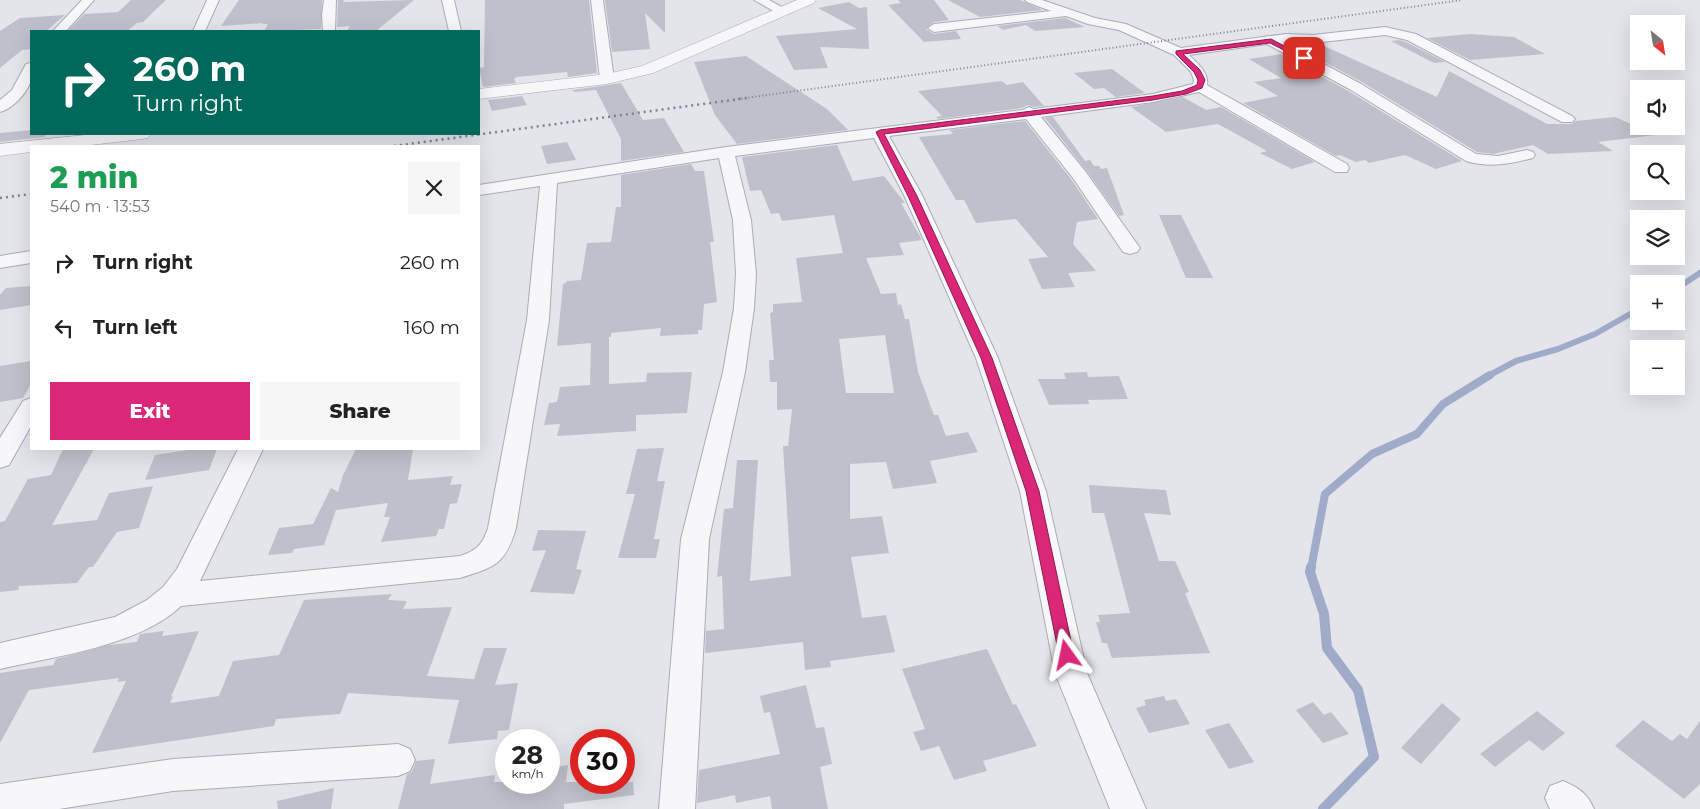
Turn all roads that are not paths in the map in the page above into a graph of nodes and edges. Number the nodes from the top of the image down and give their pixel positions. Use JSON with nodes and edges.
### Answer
{"nodes":[{"id":1,"x":88,"y":0,"type":"edge"},
{"id":2,"x":213,"y":0,"type":"edge"},
{"id":3,"x":330,"y":0,"type":"edge"},
{"id":4,"x":448,"y":0,"type":"edge"},
{"id":5,"x":597,"y":0,"type":"edge"},
{"id":6,"x":760,"y":0,"type":"edge"},
{"id":7,"x":809,"y":0,"type":"edge"},
{"id":8,"x":1031,"y":0,"type":"edge"},
{"id":9,"x":783,"y":11,"type":"junction"},
{"id":10,"x":1071,"y":12,"type":"junction"},
{"id":11,"x":934,"y":28,"type":"dead end"},
{"id":12,"x":60,"y":30,"type":"edge"},
{"id":13,"x":199,"y":30,"type":"edge"},
{"id":14,"x":329,"y":30,"type":"edge"},
{"id":15,"x":455,"y":30,"type":"edge"},
{"id":16,"x":1271,"y":41,"type":"junction"},
{"id":17,"x":1179,"y":52,"type":"junction"},
{"id":18,"x":30,"y":69,"type":"edge"},
{"id":19,"x":607,"y":79,"type":"junction"},
{"id":20,"x":1200,"y":87,"type":"junction"},
{"id":21,"x":480,"y":94,"type":"edge"},
{"id":22,"x":0,"y":108,"type":"edge"},
{"id":23,"x":1028,"y":112,"type":"junction"},
{"id":24,"x":1567,"y":119,"type":"dead end"},
{"id":25,"x":880,"y":132,"type":"junction"},
{"id":26,"x":128,"y":135,"type":"edge"},
{"id":27,"x":43,"y":145,"type":"edge"},
{"id":28,"x":30,"y":146,"type":"edge"},
{"id":29,"x":0,"y":150,"type":"edge"},
{"id":30,"x":726,"y":152,"type":"junction"},
{"id":31,"x":1527,"y":155,"type":"dead end"},
{"id":32,"x":1341,"y":168,"type":"dead end"},
{"id":33,"x":549,"y":178,"type":"junction"},
{"id":34,"x":480,"y":190,"type":"edge"},
{"id":35,"x":1130,"y":248,"type":"dead end"},
{"id":36,"x":30,"y":257,"type":"edge"},
{"id":37,"x":0,"y":262,"type":"edge"},
{"id":38,"x":30,"y":408,"type":"edge"},
{"id":39,"x":250,"y":450,"type":"edge"},
{"id":40,"x":0,"y":459,"type":"edge"},
{"id":41,"x":173,"y":595,"type":"junction"},
{"id":42,"x":0,"y":656,"type":"edge"},
{"id":43,"x":398,"y":760,"type":"dead end"},
{"id":44,"x":0,"y":801,"type":"edge"},
{"id":45,"x":677,"y":809,"type":"edge"},
{"id":46,"x":1128,"y":809,"type":"edge"}],
"edges":[{"from":1,"to":12,"type":"street"},
{"from":2,"to":13,"type":"street"},
{"from":3,"to":14,"type":"street"},
{"from":4,"to":15,"type":"street"},
{"from":5,"to":19,"type":"street"},
{"from":6,"to":9,"type":"street"},
{"from":7,"to":9,"type":"street"},
{"from":8,"to":10,"type":"street"},
{"from":9,"to":19,"type":"street"},
{"from":10,"to":11,"type":"street"},
{"from":10,"to":17,"type":"street"},
{"from":16,"to":17,"type":"street"},
{"from":16,"to":24,"type":"street"},
{"from":16,"to":31,"type":"street"},
{"from":17,"to":20,"type":"street"},
{"from":18,"to":22,"type":"street"},
{"from":19,"to":21,"type":"street"},
{"from":20,"to":23,"type":"street"},
{"from":20,"to":32,"type":"street"},
{"from":23,"to":25,"type":"street"},
{"from":23,"to":35,"type":"street"},
{"from":25,"to":30,"type":"street"},
{"from":25,"to":46,"type":"street"},
{"from":26,"to":27,"type":"street"},
{"from":28,"to":29,"type":"street"},
{"from":30,"to":33,"type":"street"},
{"from":30,"to":45,"type":"street"},
{"from":33,"to":34,"type":"street"},
{"from":33,"to":41,"type":"street"},
{"from":36,"to":37,"type":"street"},
{"from":38,"to":40,"type":"street"},
{"from":39,"to":41,"type":"street"},
{"from":41,"to":42,"type":"street"},
{"from":43,"to":44,"type":"street"}]}
